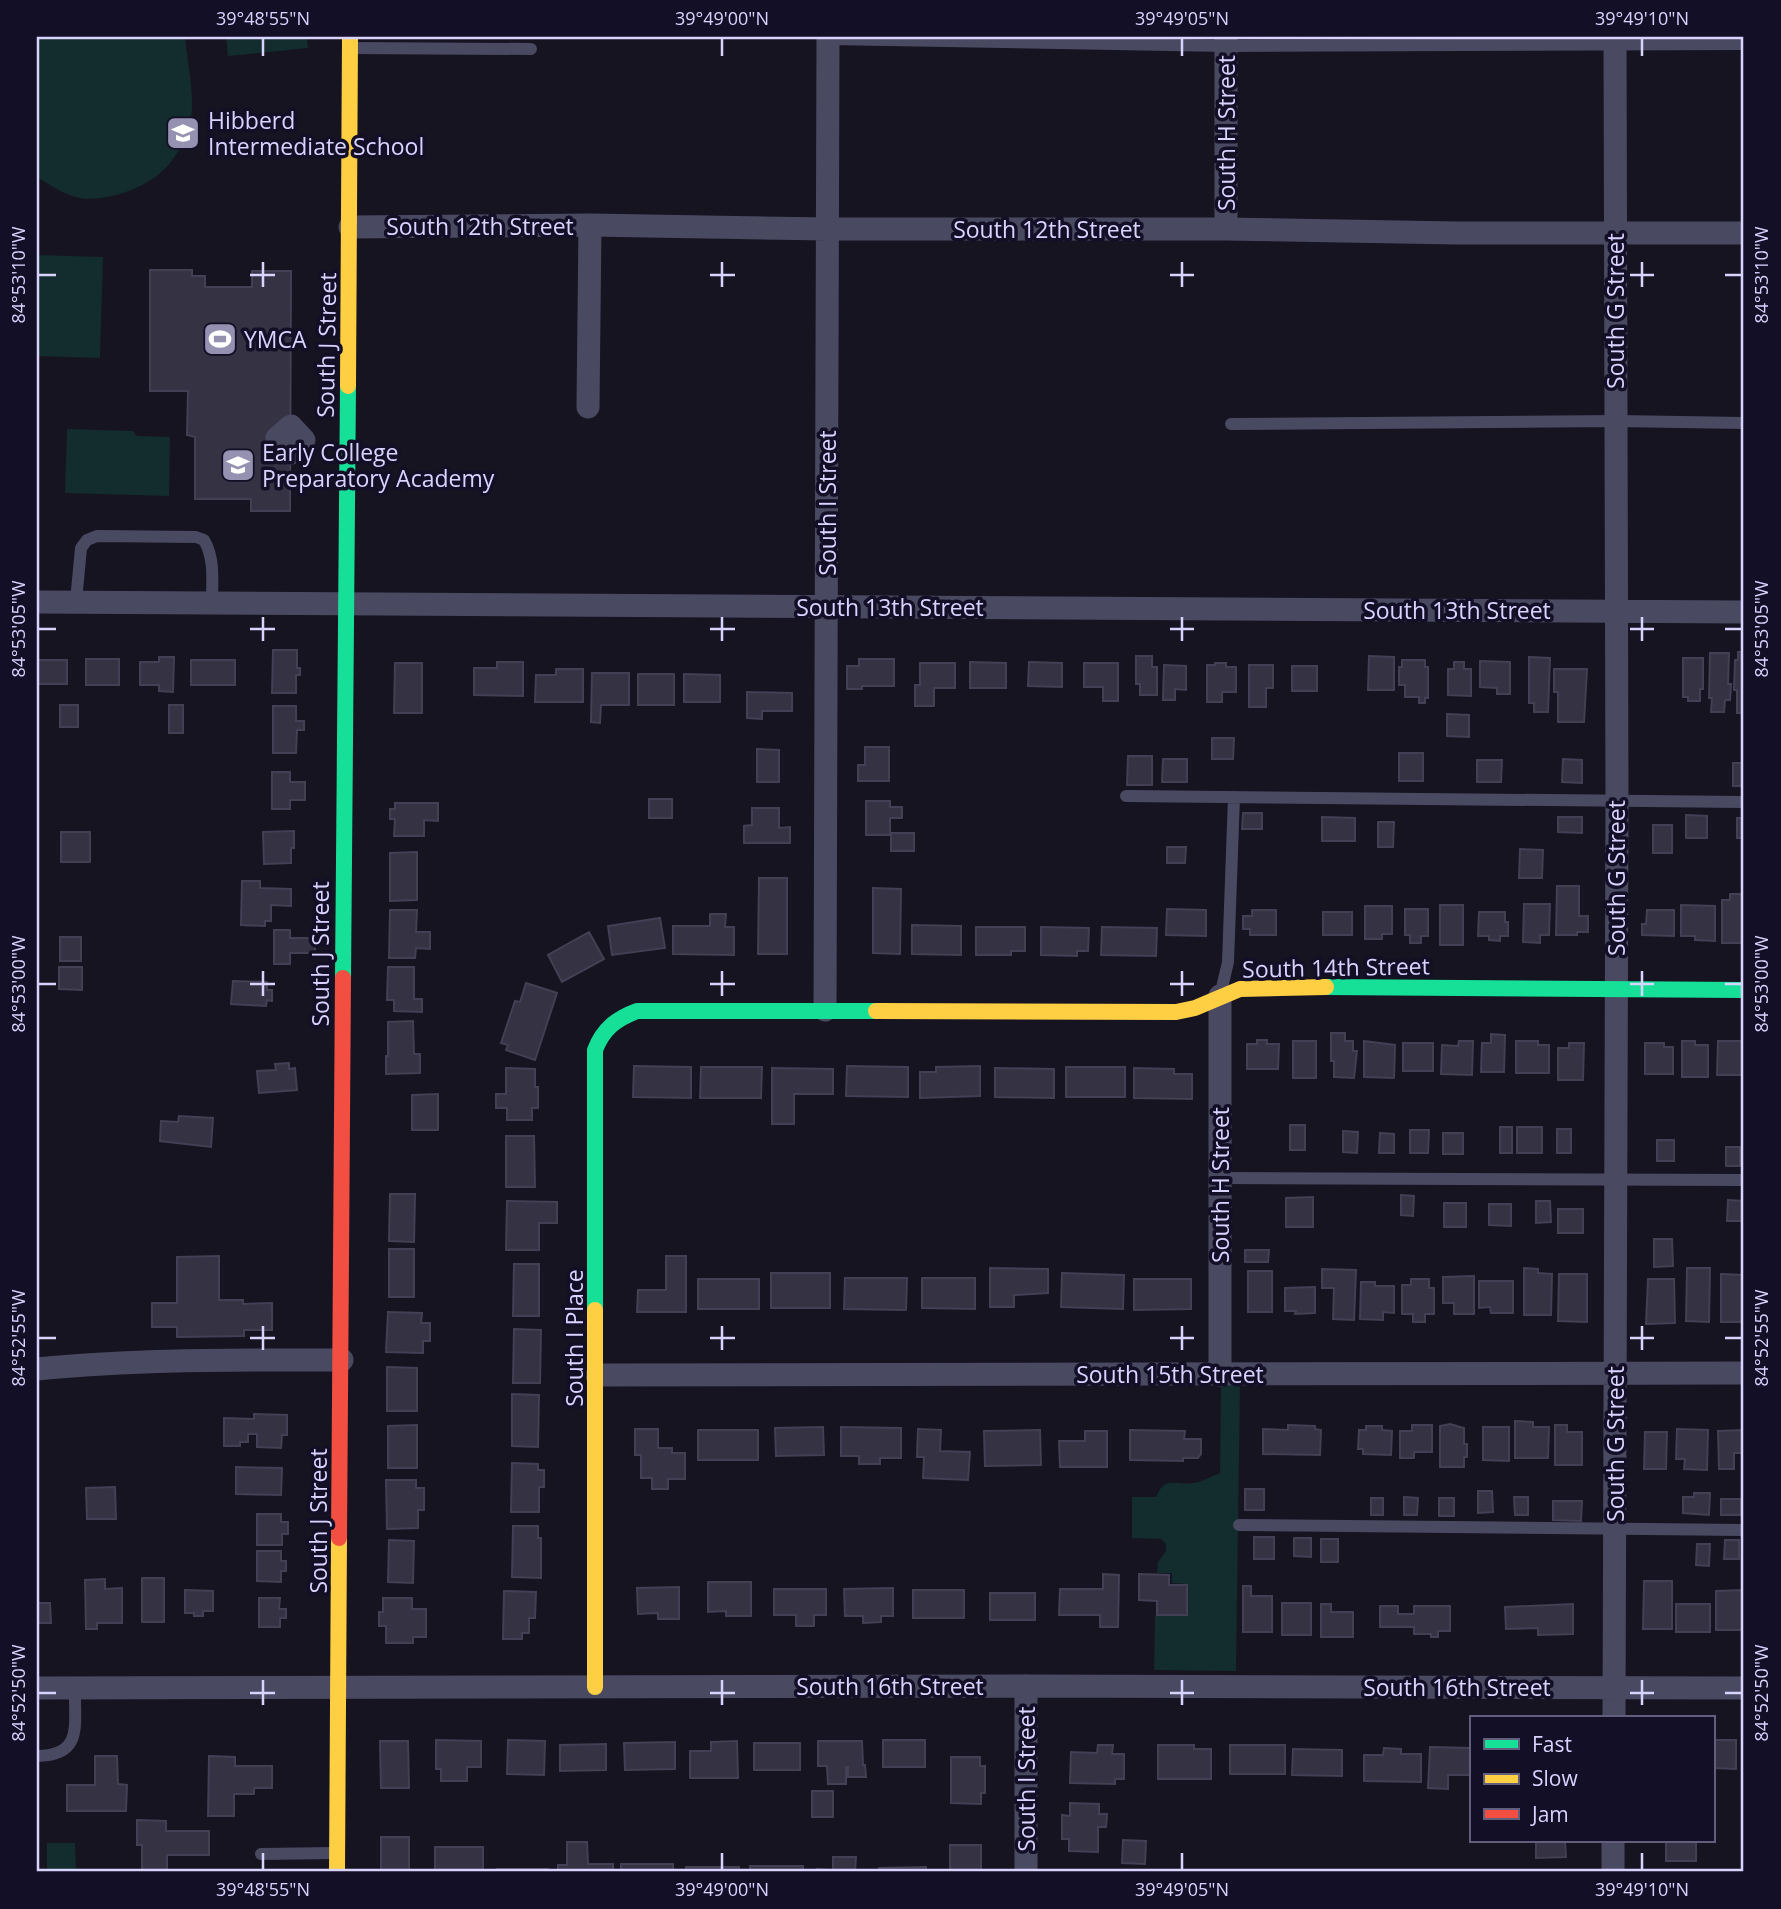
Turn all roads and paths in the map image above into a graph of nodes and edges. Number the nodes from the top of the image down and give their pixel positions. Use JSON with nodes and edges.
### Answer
{"nodes":[{"id":1,"x":828,"y":38,"type":"edge"},
{"id":2,"x":1615,"y":40,"type":"edge"},
{"id":3,"x":1226,"y":41,"type":"edge"},
{"id":4,"x":350,"y":43,"type":"edge"},
{"id":5,"x":1744,"y":44,"type":"edge"},
{"id":6,"x":531,"y":49,"type":"dead end"},
{"id":7,"x":590,"y":225,"type":"junction"},
{"id":8,"x":350,"y":227,"type":"junction"},
{"id":9,"x":828,"y":229,"type":"junction"},
{"id":10,"x":1226,"y":229,"type":"junction"},
{"id":11,"x":1615,"y":233,"type":"junction"},
{"id":12,"x":1744,"y":233,"type":"edge"},
{"id":13,"x":589,"y":407,"type":"dead end"},
{"id":14,"x":1616,"y":421,"type":"junction"},
{"id":15,"x":1744,"y":423,"type":"edge"},
{"id":16,"x":1231,"y":424,"type":"dead end"},
{"id":17,"x":76,"y":601,"type":"junction"},
{"id":18,"x":37,"y":602,"type":"edge"},
{"id":19,"x":212,"y":602,"type":"junction"},
{"id":20,"x":344,"y":604,"type":"junction"},
{"id":21,"x":827,"y":606,"type":"junction"},
{"id":22,"x":1617,"y":611,"type":"junction"},
{"id":23,"x":1744,"y":612,"type":"edge"},
{"id":24,"x":1126,"y":796,"type":"dead end"},
{"id":25,"x":1234,"y":797,"type":"junction"},
{"id":26,"x":1617,"y":802,"type":"junction"},
{"id":27,"x":1744,"y":802,"type":"edge"},
{"id":28,"x":1616,"y":990,"type":"junction"},
{"id":29,"x":1744,"y":990,"type":"edge"},
{"id":30,"x":1220,"y":996,"type":"junction"},
{"id":31,"x":825,"y":1010,"type":"junction"},
{"id":32,"x":637,"y":1011,"type":"joint"},
{"id":33,"x":1220,"y":1178,"type":"junction"},
{"id":34,"x":1616,"y":1180,"type":"junction"},
{"id":35,"x":1744,"y":1180,"type":"edge"},
{"id":36,"x":342,"y":1360,"type":"junction"},
{"id":37,"x":37,"y":1369,"type":"edge"},
{"id":38,"x":1615,"y":1373,"type":"junction"},
{"id":39,"x":1744,"y":1373,"type":"edge"},
{"id":40,"x":1220,"y":1374,"type":"junction"},
{"id":41,"x":597,"y":1375,"type":"junction"},
{"id":42,"x":1238,"y":1525,"type":"dead end"},
{"id":43,"x":1615,"y":1530,"type":"junction"},
{"id":44,"x":1744,"y":1530,"type":"edge"},
{"id":45,"x":1026,"y":1686,"type":"junction"},
{"id":46,"x":595,"y":1687,"type":"junction"},
{"id":47,"x":37,"y":1688,"type":"edge"},
{"id":48,"x":340,"y":1688,"type":"junction"},
{"id":49,"x":1614,"y":1688,"type":"junction"},
{"id":50,"x":1744,"y":1688,"type":"edge"},
{"id":51,"x":75,"y":1689,"type":"junction"},
{"id":52,"x":1614,"y":1716,"type":"edge"},
{"id":53,"x":37,"y":1756,"type":"edge"},
{"id":54,"x":1613,"y":1842,"type":"edge"},
{"id":55,"x":337,"y":1853,"type":"junction"},
{"id":56,"x":261,"y":1854,"type":"dead end"},
{"id":57,"x":337,"y":1872,"type":"edge"},
{"id":58,"x":1026,"y":1872,"type":"edge"},
{"id":59,"x":1613,"y":1872,"type":"edge"}],
"edges":[{"from":1,"to":3,"type":"lane"},
{"from":1,"to":9,"type":"street","name":"South I Street"},
{"from":2,"to":3,"type":"lane"},
{"from":2,"to":5,"type":"lane"},
{"from":2,"to":11,"type":"street","name":"South G Street"},
{"from":3,"to":10,"type":"street","name":"South H Street"},
{"from":4,"to":6,"type":"lane"},
{"from":4,"to":8,"type":"street","name":"South J Street"},
{"from":7,"to":8,"type":"street","name":"South 12th Street"},
{"from":7,"to":9,"type":"street","name":"South 12th Street"},
{"from":7,"to":13,"type":"street"},
{"from":8,"to":20,"type":"street","name":"South J Street"},
{"from":9,"to":10,"type":"street","name":"South 12th Street"},
{"from":9,"to":21,"type":"street","name":"South I Street"},
{"from":10,"to":11,"type":"street","name":"South 12th Street"},
{"from":11,"to":12,"type":"street","name":"South 12th Street"},
{"from":11,"to":14,"type":"street","name":"South G Street"},
{"from":14,"to":15,"type":"lane"},
{"from":14,"to":16,"type":"lane"},
{"from":14,"to":22,"type":"street","name":"South G Street"},
{"from":17,"to":18,"type":"street","name":"South 13th Street"},
{"from":17,"to":19,"type":"street","name":"South 13th Street"},
{"from":17,"to":19,"type":"lane"},
{"from":19,"to":20,"type":"street","name":"South 13th Street"},
{"from":20,"to":21,"type":"street","name":"South 13th Street"},
{"from":20,"to":36,"type":"street","name":"South J Street"},
{"from":21,"to":22,"type":"street","name":"South 13th Street"},
{"from":21,"to":31,"type":"street","name":"South I Street"},
{"from":22,"to":23,"type":"street","name":"South 13th Street"},
{"from":22,"to":26,"type":"street","name":"South G Street"},
{"from":24,"to":25,"type":"lane"},
{"from":25,"to":26,"type":"lane"},
{"from":25,"to":30,"type":"lane"},
{"from":26,"to":27,"type":"lane"},
{"from":26,"to":28,"type":"street","name":"South G Street"},
{"from":28,"to":29,"type":"street","name":"South 14th Street"},
{"from":28,"to":30,"type":"street","name":"South 14th Street"},
{"from":28,"to":34,"type":"street","name":"South G Street"},
{"from":30,"to":31,"type":"street","name":"South 14th Street"},
{"from":30,"to":33,"type":"street","name":"South H Street"},
{"from":31,"to":32,"type":"street","name":"South 14th Street"},
{"from":32,"to":41,"type":"street","name":"South I Place"},
{"from":33,"to":34,"type":"lane"},
{"from":33,"to":40,"type":"street","name":"South H Street"},
{"from":34,"to":35,"type":"lane"},
{"from":34,"to":38,"type":"street","name":"South G Street"},
{"from":36,"to":37,"type":"street"},
{"from":36,"to":48,"type":"street","name":"South J Street"},
{"from":38,"to":39,"type":"street","name":"South 15th Street"},
{"from":38,"to":40,"type":"street","name":"South 15th Street"},
{"from":38,"to":43,"type":"street","name":"South G Street"},
{"from":40,"to":41,"type":"street","name":"South 15th Street"},
{"from":41,"to":46,"type":"street","name":"South I Place"},
{"from":42,"to":43,"type":"lane"},
{"from":43,"to":44,"type":"lane"},
{"from":43,"to":49,"type":"street","name":"South G Street"},
{"from":45,"to":46,"type":"street","name":"South 16th Street"},
{"from":45,"to":49,"type":"street","name":"South 16th Street"},
{"from":45,"to":58,"type":"street","name":"South I Street"},
{"from":46,"to":48,"type":"street","name":"South 16th Street"},
{"from":47,"to":51,"type":"street","name":"South 16th Street"},
{"from":48,"to":51,"type":"street","name":"South 16th Street"},
{"from":48,"to":55,"type":"street","name":"South J Street"},
{"from":49,"to":50,"type":"street","name":"South 16th Street"},
{"from":49,"to":52,"type":"street","name":"South G Street"},
{"from":51,"to":53,"type":"lane"},
{"from":54,"to":59,"type":"street"},
{"from":55,"to":56,"type":"lane"},
{"from":55,"to":57,"type":"street","name":"South J Street"}]}
